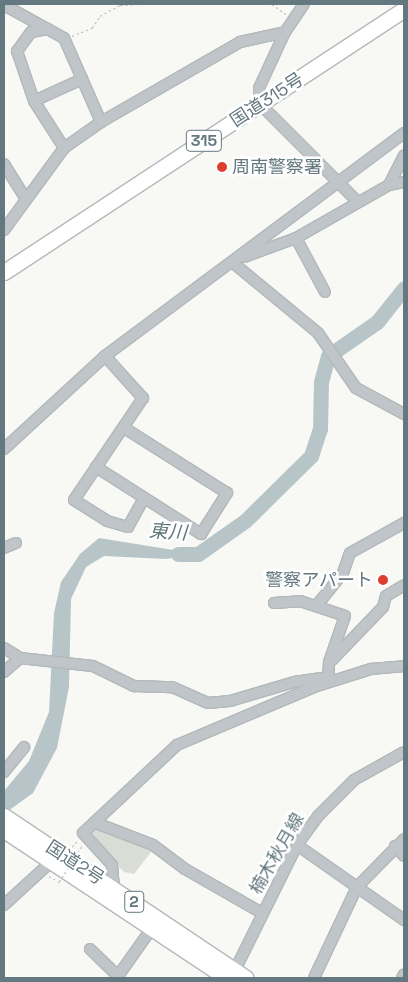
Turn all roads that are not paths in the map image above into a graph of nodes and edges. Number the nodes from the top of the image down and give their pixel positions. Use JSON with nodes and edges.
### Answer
{"nodes":[{"id":1,"x":304,"y":4,"type":"edge"},
{"id":2,"x":4,"y":5,"type":"edge"},
{"id":3,"x":404,"y":9,"type":"edge"},
{"id":4,"x":48,"y":29,"type":"junction"},
{"id":5,"x":285,"y":32,"type":"junction"},
{"id":6,"x":82,"y":80,"type":"junction"},
{"id":7,"x":34,"y":101,"type":"junction"},
{"id":8,"x":260,"y":104,"type":"junction"},
{"id":9,"x":101,"y":122,"type":"junction"},
{"id":10,"x":404,"y":134,"type":"edge"},
{"id":11,"x":64,"y":148,"type":"junction"},
{"id":12,"x":404,"y":156,"type":"edge"},
{"id":13,"x":4,"y":164,"type":"edge"},
{"id":14,"x":335,"y":181,"type":"junction"},
{"id":15,"x":404,"y":182,"type":"edge"},
{"id":16,"x":389,"y":184,"type":"junction"},
{"id":17,"x":25,"y":197,"type":"junction"},
{"id":18,"x":356,"y":200,"type":"junction"},
{"id":19,"x":4,"y":230,"type":"edge"},
{"id":20,"x":296,"y":238,"type":"junction"},
{"id":21,"x":232,"y":262,"type":"junction"},
{"id":22,"x":4,"y":272,"type":"edge"},
{"id":23,"x":325,"y":292,"type":"dead end"},
{"id":24,"x":105,"y":356,"type":"junction"},
{"id":25,"x":404,"y":414,"type":"edge"},
{"id":26,"x":124,"y":428,"type":"junction"},
{"id":27,"x":4,"y":449,"type":"edge"},
{"id":28,"x":96,"y":468,"type":"junction"},
{"id":29,"x":144,"y":498,"type":"junction"},
{"id":30,"x":404,"y":523,"type":"edge"},
{"id":31,"x":16,"y":542,"type":"dead end"},
{"id":32,"x":4,"y":548,"type":"edge"},
{"id":33,"x":404,"y":585,"type":"edge"},
{"id":34,"x":274,"y":603,"type":"dead end"},
{"id":35,"x":317,"y":605,"type":"junction"},
{"id":36,"x":4,"y":648,"type":"edge"},
{"id":37,"x":20,"y":658,"type":"junction"},
{"id":38,"x":329,"y":662,"type":"junction"},
{"id":39,"x":404,"y":666,"type":"edge"},
{"id":40,"x":4,"y":672,"type":"edge"},
{"id":41,"x":329,"y":679,"type":"junction"},
{"id":42,"x":24,"y":747,"type":"dead end"},
{"id":43,"x":404,"y":752,"type":"edge"},
{"id":44,"x":4,"y":772,"type":"edge"},
{"id":45,"x":4,"y":816,"type":"edge"},
{"id":46,"x":96,"y":823,"type":"junction"},
{"id":47,"x":12,"y":831,"type":"edge"},
{"id":48,"x":404,"y":839,"type":"edge"},
{"id":49,"x":297,"y":846,"type":"junction"},
{"id":50,"x":395,"y":846,"type":"junction"},
{"id":51,"x":404,"y":856,"type":"edge"},
{"id":52,"x":48,"y":867,"type":"junction"},
{"id":53,"x":357,"y":887,"type":"junction"},
{"id":54,"x":114,"y":888,"type":"junction"},
{"id":55,"x":4,"y":905,"type":"edge"},
{"id":56,"x":262,"y":912,"type":"junction"},
{"id":57,"x":404,"y":920,"type":"edge"},
{"id":58,"x":152,"y":928,"type":"junction"},
{"id":59,"x":90,"y":948,"type":"dead end"},
{"id":60,"x":404,"y":974,"type":"edge"},
{"id":61,"x":234,"y":976,"type":"edge"},
{"id":62,"x":314,"y":978,"type":"edge"},
{"id":63,"x":402,"y":978,"type":"edge"}],
"edges":[{"from":1,"to":5,"type":"street"},
{"from":2,"to":4,"type":"street"},
{"from":3,"to":8,"type":"highway","name":"国道315号","number":"315"},
{"from":4,"to":6,"type":"street"},
{"from":4,"to":7,"type":"street"},
{"from":5,"to":8,"type":"street"},
{"from":5,"to":9,"type":"street"},
{"from":6,"to":7,"type":"street"},
{"from":6,"to":9,"type":"street"},
{"from":7,"to":11,"type":"street"},
{"from":8,"to":14,"type":"street"},
{"from":8,"to":22,"type":"highway","name":"国道315号","number":"315"},
{"from":9,"to":11,"type":"street"},
{"from":10,"to":14,"type":"street"},
{"from":11,"to":17,"type":"street"},
{"from":12,"to":16,"type":"street"},
{"from":13,"to":17,"type":"street"},
{"from":14,"to":18,"type":"street"},
{"from":14,"to":21,"type":"street"},
{"from":15,"to":16,"type":"street"},
{"from":16,"to":18,"type":"street"},
{"from":17,"to":19,"type":"street"},
{"from":18,"to":20,"type":"street"},
{"from":20,"to":21,"type":"street"},
{"from":20,"to":23,"type":"street"},
{"from":21,"to":24,"type":"street"},
{"from":21,"to":25,"type":"street"},
{"from":24,"to":26,"type":"street"},
{"from":24,"to":27,"type":"street"},
{"from":26,"to":28,"type":"street"},
{"from":26,"to":29,"type":"street"},
{"from":28,"to":29,"type":"street"},
{"from":28,"to":29,"type":"street"},
{"from":30,"to":35,"type":"street"},
{"from":31,"to":32,"type":"street"},
{"from":33,"to":38,"type":"street"},
{"from":34,"to":35,"type":"street"},
{"from":35,"to":38,"type":"street"},
{"from":36,"to":37,"type":"street"},
{"from":37,"to":40,"type":"street"},
{"from":37,"to":41,"type":"street"},
{"from":38,"to":41,"type":"street"},
{"from":39,"to":41,"type":"street"},
{"from":41,"to":46,"type":"street"},
{"from":42,"to":44,"type":"street"},
{"from":43,"to":49,"type":"street","name":"楠木秋月線"},
{"from":45,"to":47,"type":"highway","name":"国道2号","number":"2"},
{"from":46,"to":54,"type":"street"},
{"from":46,"to":56,"type":"street"},
{"from":47,"to":52,"type":"highway","name":"国道2号","number":"2"},
{"from":47,"to":54,"type":"highway","name":"国道2号","number":"2"},
{"from":48,"to":50,"type":"street"},
{"from":49,"to":53,"type":"street"},
{"from":49,"to":56,"type":"street","name":"楠木秋月線"},
{"from":50,"to":51,"type":"street"},
{"from":50,"to":53,"type":"street"},
{"from":52,"to":55,"type":"street"},
{"from":52,"to":58,"type":"highway","name":"国道2号","number":"2"},
{"from":53,"to":57,"type":"street"},
{"from":53,"to":62,"type":"street"},
{"from":54,"to":61,"type":"highway","name":"国道2号","number":"2"},
{"from":56,"to":61,"type":"street","name":"楠木秋月線"},
{"from":58,"to":59,"type":"street"},
{"from":58,"to":61,"type":"highway","name":"国道2号","number":"2"},
{"from":60,"to":63,"type":"street"}]}
